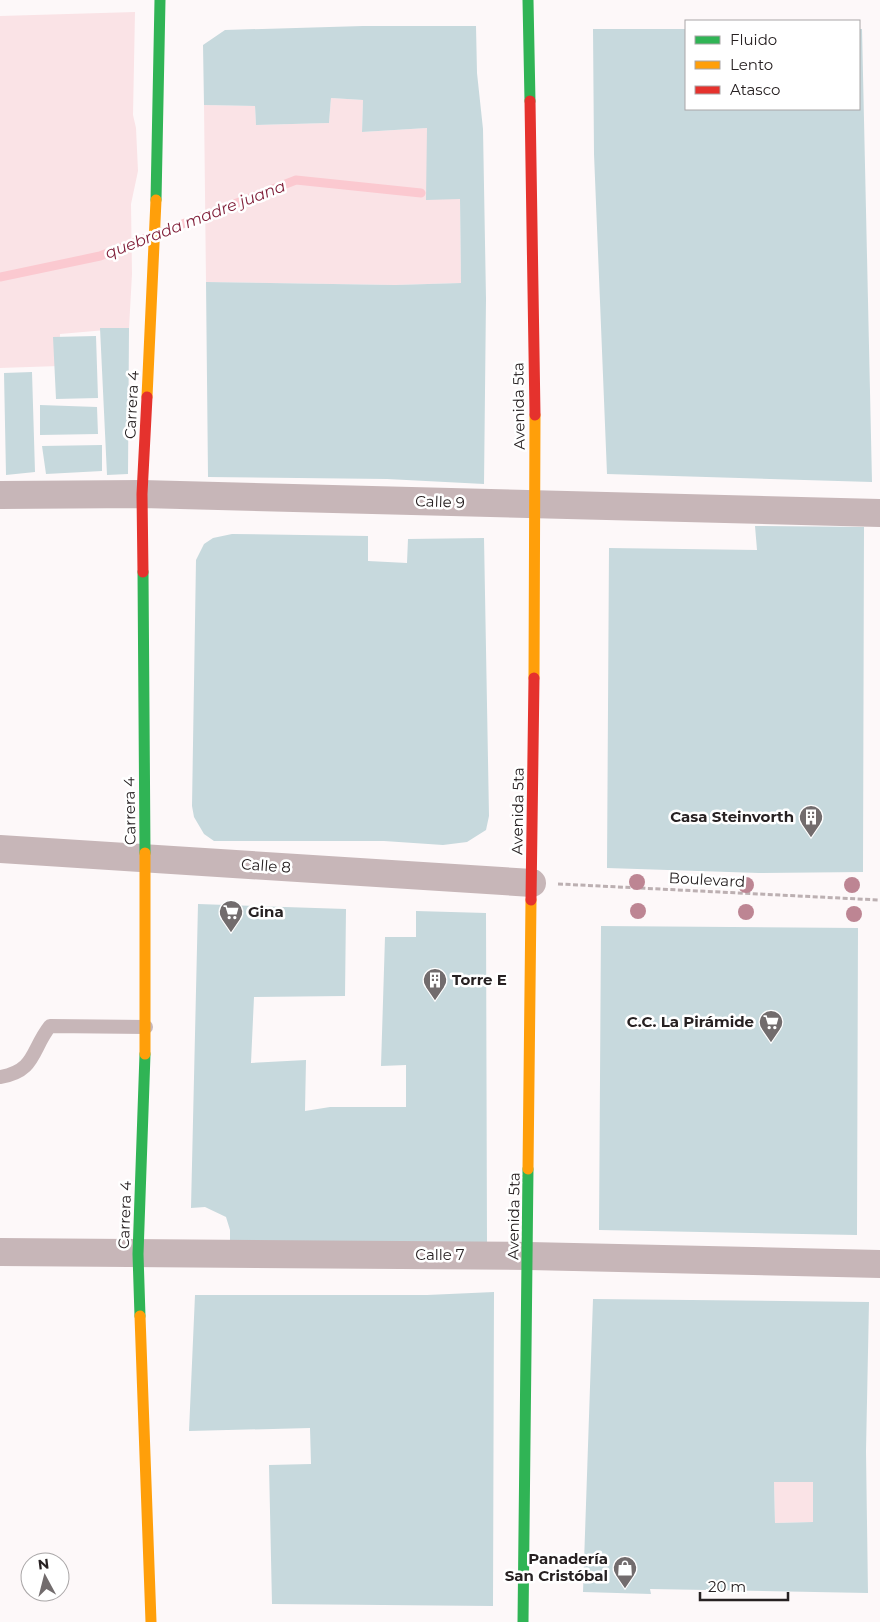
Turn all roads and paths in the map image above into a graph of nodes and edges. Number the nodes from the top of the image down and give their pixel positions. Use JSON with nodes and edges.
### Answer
{"nodes":[{"id":1,"x":160,"y":0,"type":"edge"},
{"id":2,"x":528,"y":0,"type":"edge"},
{"id":3,"x":142,"y":494,"type":"junction"},
{"id":4,"x":0,"y":495,"type":"edge"},
{"id":5,"x":536,"y":505,"type":"junction"},
{"id":6,"x":880,"y":512,"type":"edge"},
{"id":7,"x":0,"y":849,"type":"edge"},
{"id":8,"x":146,"y":858,"type":"junction"},
{"id":9,"x":532,"y":883,"type":"junction"},
{"id":10,"x":880,"y":900,"type":"edge"},
{"id":11,"x":146,"y":1026,"type":"junction"},
{"id":12,"x":0,"y":1077,"type":"edge"},
{"id":13,"x":0,"y":1252,"type":"edge"},
{"id":14,"x":138,"y":1254,"type":"junction"},
{"id":15,"x":529,"y":1256,"type":"junction"},
{"id":16,"x":880,"y":1264,"type":"edge"},
{"id":17,"x":151,"y":1622,"type":"edge"},
{"id":18,"x":523,"y":1622,"type":"edge"}],
"edges":[{"from":1,"to":3,"type":"street","name":"Carrera 4"},
{"from":2,"to":5,"type":"street","name":"Avenida 5ta"},
{"from":3,"to":4,"type":"street","name":"Calle 9"},
{"from":3,"to":5,"type":"street","name":"Calle 9"},
{"from":3,"to":8,"type":"street","name":"Carrera 4"},
{"from":5,"to":6,"type":"street","name":"Calle 9"},
{"from":5,"to":9,"type":"street","name":"Avenida 5ta"},
{"from":7,"to":8,"type":"street","name":"Calle 8"},
{"from":8,"to":9,"type":"street","name":"Calle 8"},
{"from":8,"to":11,"type":"street","name":"Carrera 4"},
{"from":9,"to":10,"type":"path","name":"Boulevard"},
{"from":9,"to":15,"type":"street","name":"Avenida 5ta"},
{"from":11,"to":12,"type":"lane"},
{"from":11,"to":14,"type":"street","name":"Carrera 4"},
{"from":13,"to":14,"type":"street","name":"Calle 7"},
{"from":14,"to":15,"type":"street","name":"Calle 7"},
{"from":14,"to":17,"type":"street","name":"Carrera 4"},
{"from":15,"to":16,"type":"street","name":"Calle 7"},
{"from":15,"to":18,"type":"street","name":"Avenida 5ta"}]}
